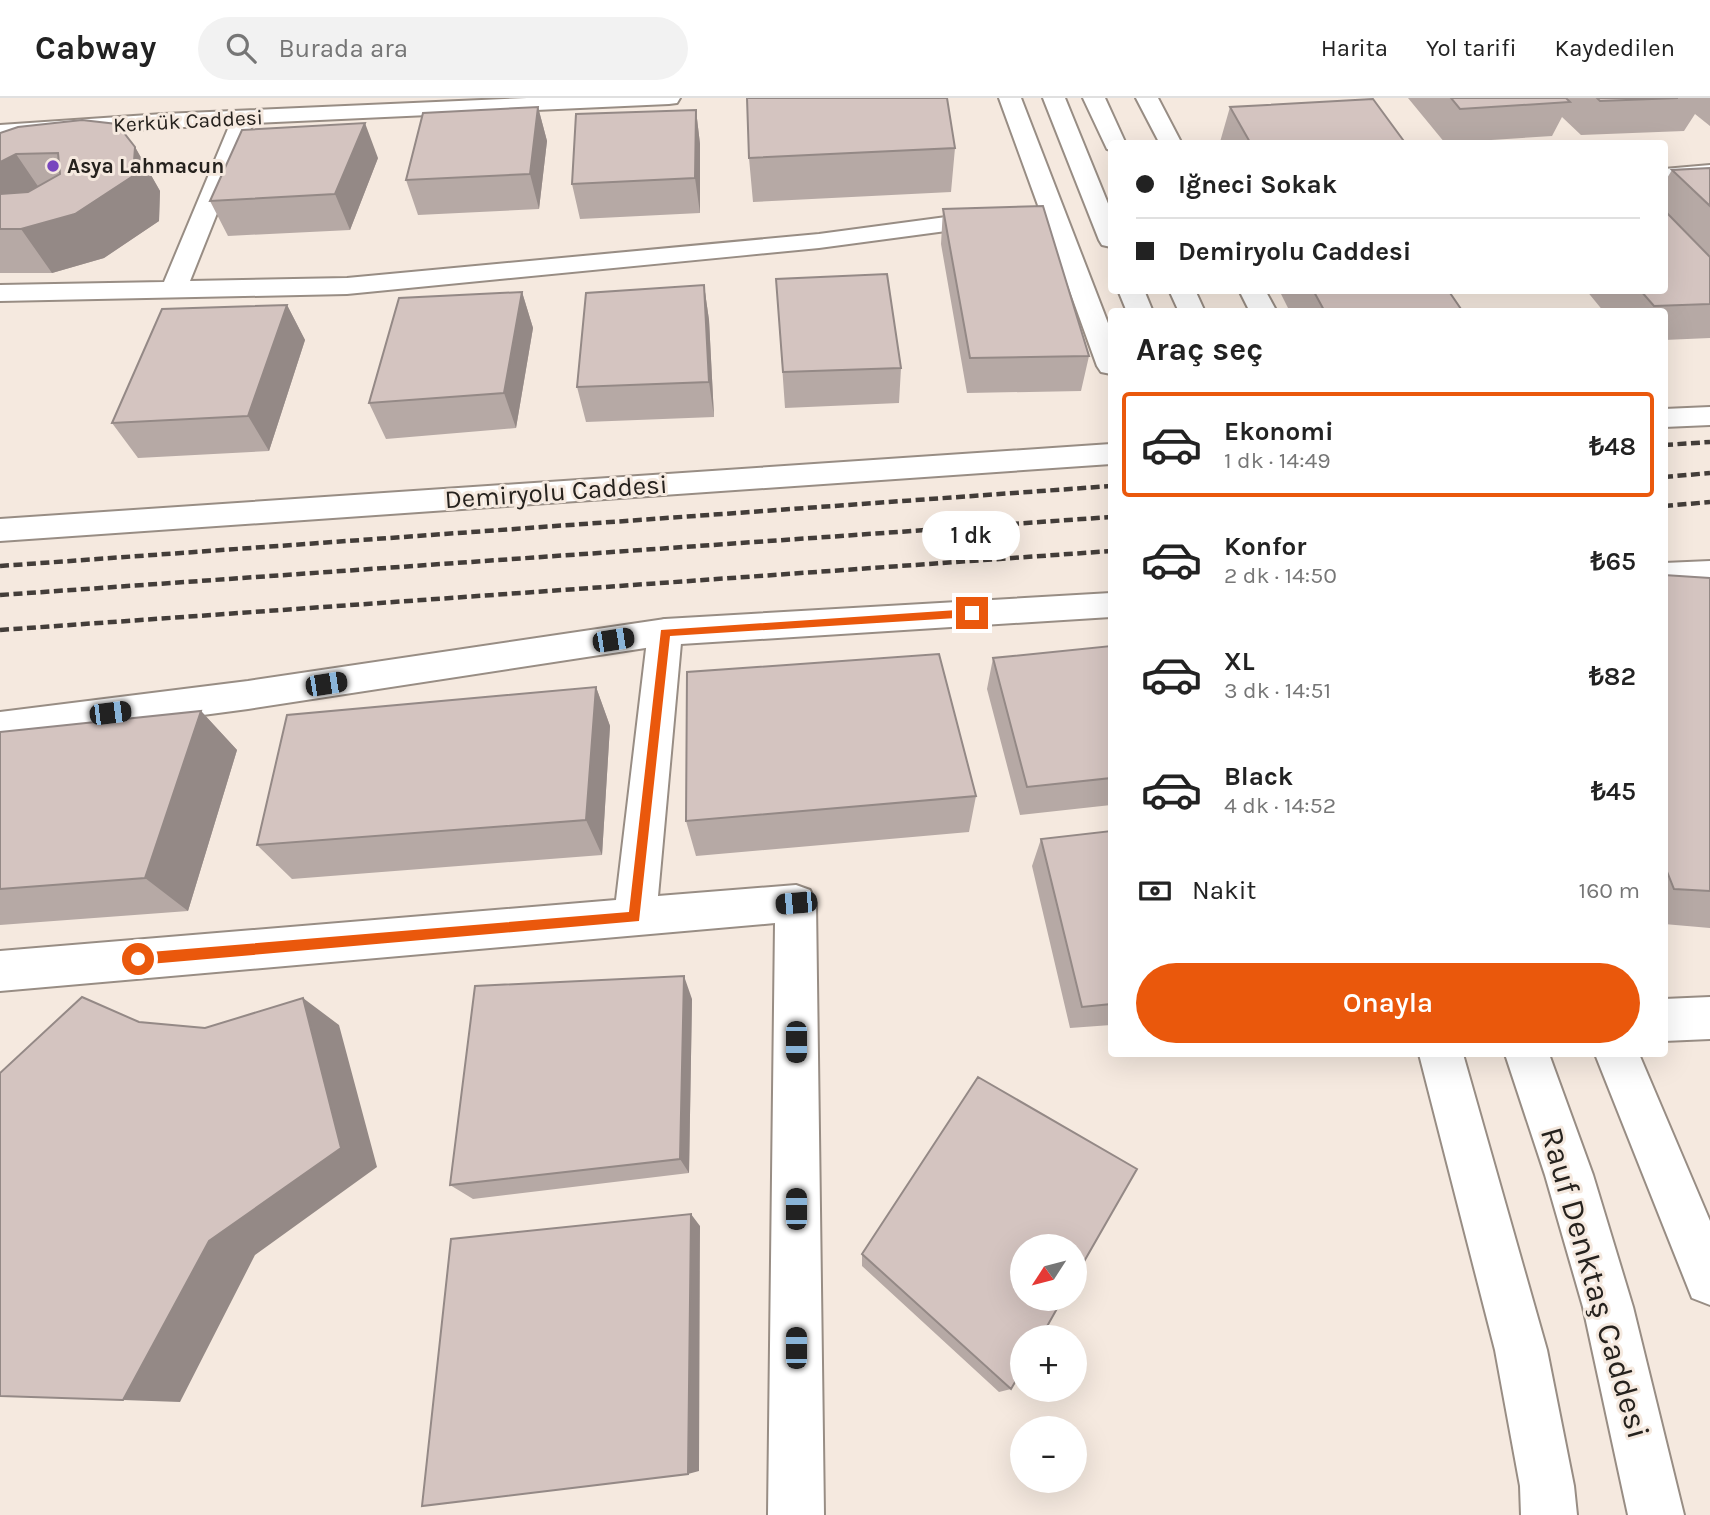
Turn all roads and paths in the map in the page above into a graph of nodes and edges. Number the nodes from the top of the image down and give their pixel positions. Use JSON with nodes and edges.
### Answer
{"nodes":[{"id":1,"x":669,"y":98,"type":"edge"},
{"id":2,"x":1010,"y":98,"type":"edge"},
{"id":3,"x":1054,"y":98,"type":"edge"},
{"id":4,"x":1094,"y":98,"type":"edge"},
{"id":5,"x":1147,"y":98,"type":"edge"},
{"id":6,"x":244,"y":118,"type":"junction"},
{"id":7,"x":10,"y":131,"type":"edge"},
{"id":8,"x":1113,"y":140,"type":"edge"},
{"id":9,"x":1169,"y":140,"type":"edge"},
{"id":10,"x":0,"y":146,"type":"edge"},
{"id":11,"x":1710,"y":172,"type":"edge"},
{"id":12,"x":1668,"y":176,"type":"edge"},
{"id":13,"x":1054,"y":214,"type":"junction"},
{"id":14,"x":1108,"y":233,"type":"edge"},
{"id":15,"x":173,"y":291,"type":"junction"},
{"id":16,"x":0,"y":293,"type":"edge"},
{"id":17,"x":1108,"y":358,"type":"edge"},
{"id":18,"x":1710,"y":416,"type":"edge"},
{"id":19,"x":1668,"y":418,"type":"edge"},
{"id":20,"x":1108,"y":454,"type":"edge"},
{"id":21,"x":0,"y":530,"type":"edge"},
{"id":22,"x":1710,"y":573,"type":"edge"},
{"id":23,"x":1668,"y":575,"type":"edge"},
{"id":24,"x":1108,"y":604,"type":"edge"},
{"id":25,"x":665,"y":632,"type":"junction"},
{"id":26,"x":0,"y":727,"type":"edge"},
{"id":27,"x":635,"y":917,"type":"junction"},
{"id":28,"x":0,"y":971,"type":"edge"},
{"id":29,"x":1710,"y":1018,"type":"edge"},
{"id":30,"x":1668,"y":1020,"type":"edge"},
{"id":31,"x":1442,"y":1057,"type":"edge"},
{"id":32,"x":1528,"y":1057,"type":"edge"},
{"id":33,"x":1618,"y":1057,"type":"edge"},
{"id":34,"x":1710,"y":1280,"type":"edge"},
{"id":35,"x":796,"y":1515,"type":"edge"},
{"id":36,"x":1549,"y":1515,"type":"edge"},
{"id":37,"x":1656,"y":1515,"type":"edge"}],
"edges":[{"from":1,"to":6,"type":"street","name":"Kerkük Caddesi"},
{"from":2,"to":13,"type":"street"},
{"from":3,"to":14,"type":"street"},
{"from":4,"to":8,"type":"street"},
{"from":5,"to":9,"type":"street"},
{"from":6,"to":7,"type":"street","name":"Kerkük Caddesi"},
{"from":6,"to":15,"type":"street"},
{"from":7,"to":10,"type":"street"},
{"from":11,"to":12,"type":"street"},
{"from":13,"to":15,"type":"street"},
{"from":13,"to":17,"type":"street"},
{"from":15,"to":16,"type":"street"},
{"from":18,"to":19,"type":"street"},
{"from":20,"to":21,"type":"street","name":"Demiryolu Caddesi"},
{"from":22,"to":23,"type":"street"},
{"from":24,"to":25,"type":"street"},
{"from":25,"to":26,"type":"street"},
{"from":25,"to":27,"type":"street"},
{"from":27,"to":28,"type":"street"},
{"from":27,"to":35,"type":"street"},
{"from":29,"to":30,"type":"street"},
{"from":31,"to":36,"type":"street"},
{"from":32,"to":37,"type":"street","name":"Rauf Denktaş Caddesi"},
{"from":33,"to":34,"type":"street"}]}
